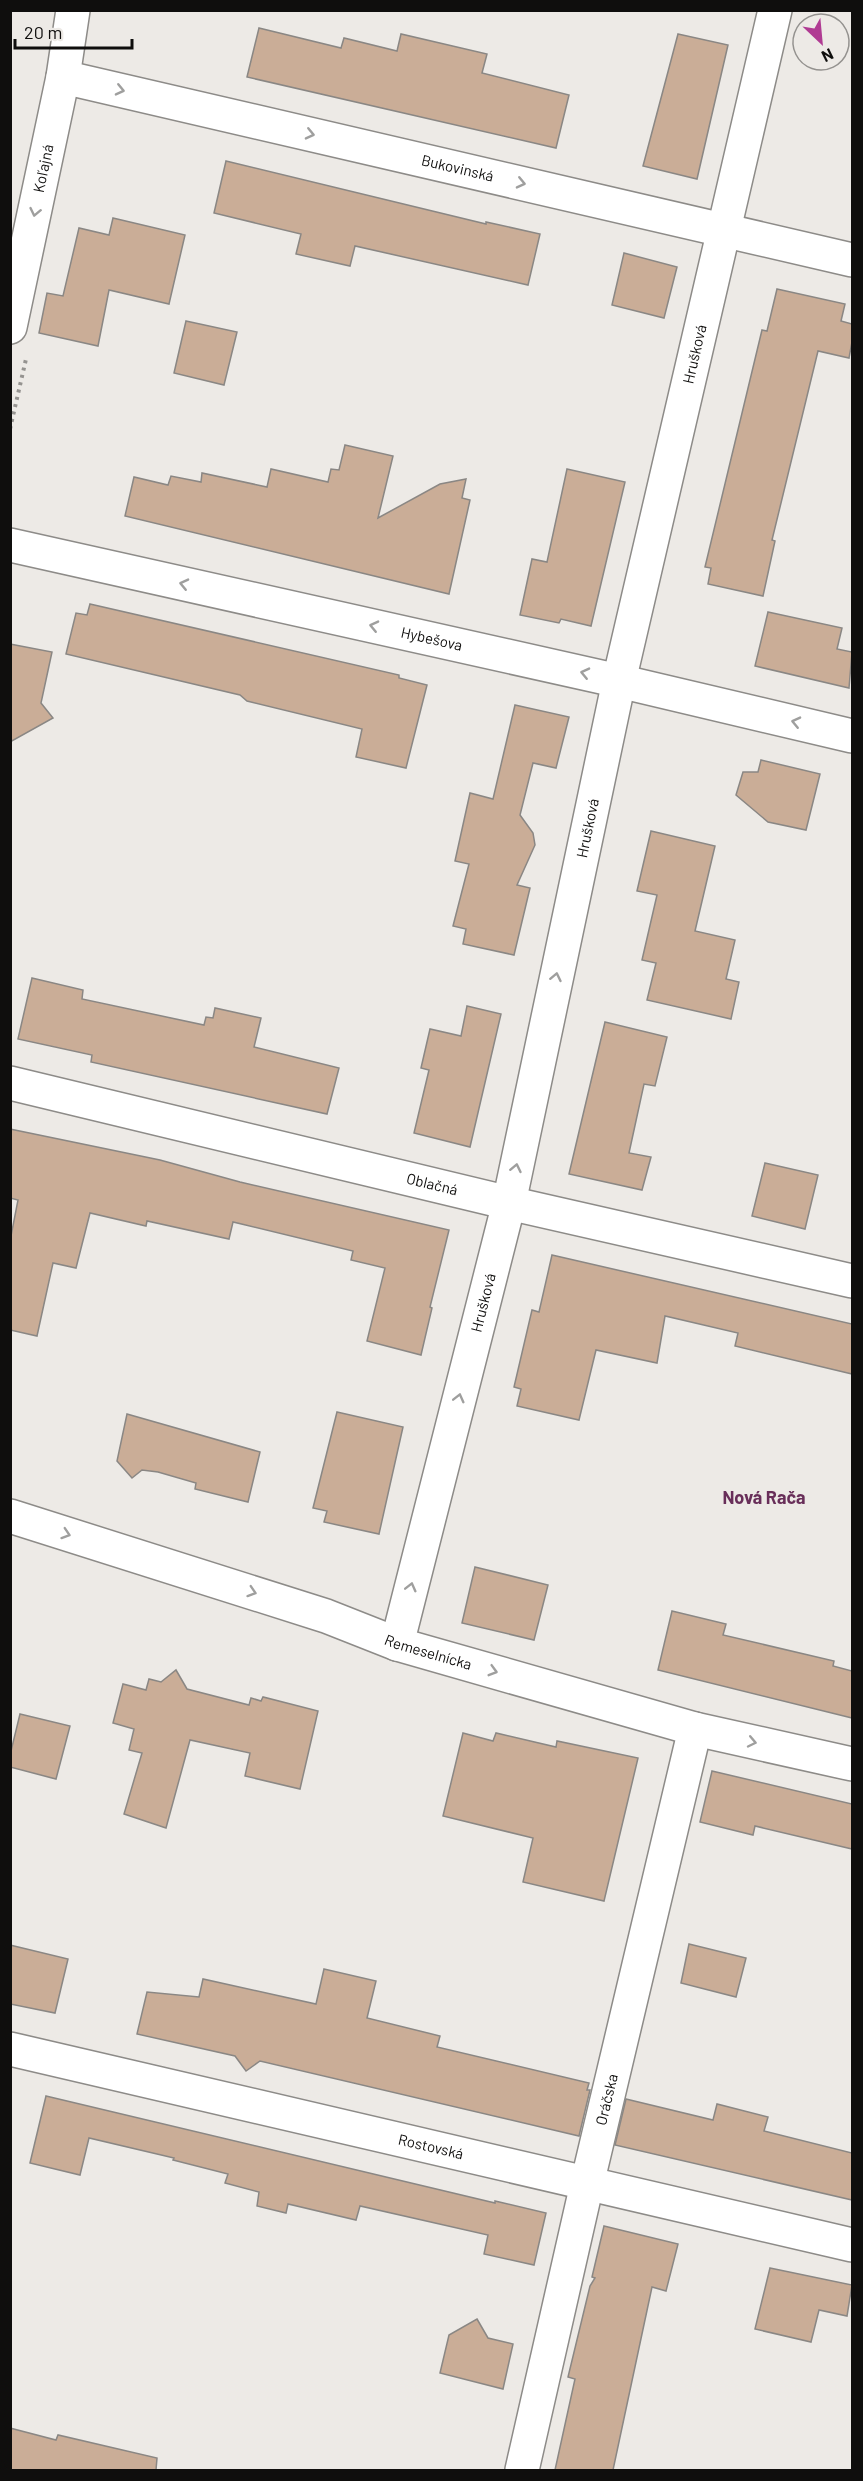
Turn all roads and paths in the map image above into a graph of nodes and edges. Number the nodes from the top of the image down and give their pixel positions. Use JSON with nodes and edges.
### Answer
{"nodes":[{"id":1,"x":73,"y":10,"type":"edge"},
{"id":2,"x":776,"y":10,"type":"edge"},
{"id":3,"x":63,"y":76,"type":"junction"},
{"id":4,"x":723,"y":230,"type":"junction"},
{"id":5,"x":852,"y":260,"type":"edge"},
{"id":6,"x":19,"y":340,"type":"edge"},
{"id":7,"x":10,"y":429,"type":"edge"},
{"id":8,"x":10,"y":545,"type":"edge"},
{"id":9,"x":619,"y":681,"type":"junction"},
{"id":10,"x":852,"y":736,"type":"edge"},
{"id":11,"x":10,"y":1083,"type":"edge"},
{"id":12,"x":509,"y":1203,"type":"junction"},
{"id":13,"x":852,"y":1281,"type":"edge"},
{"id":14,"x":10,"y":1516,"type":"edge"},
{"id":15,"x":397,"y":1644,"type":"junction"},
{"id":16,"x":695,"y":1730,"type":"junction"},
{"id":17,"x":852,"y":1764,"type":"edge"},
{"id":18,"x":10,"y":2049,"type":"edge"},
{"id":19,"x":587,"y":2184,"type":"junction"},
{"id":20,"x":852,"y":2245,"type":"edge"},
{"id":21,"x":522,"y":2470,"type":"edge"}],
"edges":[{"from":1,"to":3,"type":"street","name":"Koľajná"},
{"from":2,"to":4,"type":"street","name":"Hrušková"},
{"from":3,"to":4,"type":"street","name":"Bukovinská","one_way":true},
{"from":3,"to":6,"type":"street","name":"Koľajná","one_way":true},
{"from":4,"to":5,"type":"street","name":"Bukovinská"},
{"from":4,"to":9,"type":"street","name":"Hrušková"},
{"from":6,"to":7,"type":"path"},
{"from":9,"to":8,"type":"street","name":"Hybešova","one_way":true},
{"from":10,"to":9,"type":"street","name":"Hybešova","one_way":true},
{"from":12,"to":9,"type":"street","name":"Hrušková","one_way":true},
{"from":11,"to":12,"type":"street","name":"Oblačná"},
{"from":12,"to":13,"type":"street","name":"Oblačná"},
{"from":15,"to":12,"type":"street","name":"Hrušková","one_way":true},
{"from":14,"to":15,"type":"street","name":"Remeselnícka","one_way":true},
{"from":15,"to":16,"type":"street","name":"Remeselnícka","one_way":true},
{"from":16,"to":17,"type":"street","name":"Remeselnícka","one_way":true},
{"from":16,"to":19,"type":"street","name":"Oráčska"},
{"from":18,"to":19,"type":"street","name":"Rostovská"},
{"from":19,"to":20,"type":"street","name":"Rostovská"},
{"from":19,"to":21,"type":"street","name":"Oráčska"}]}
